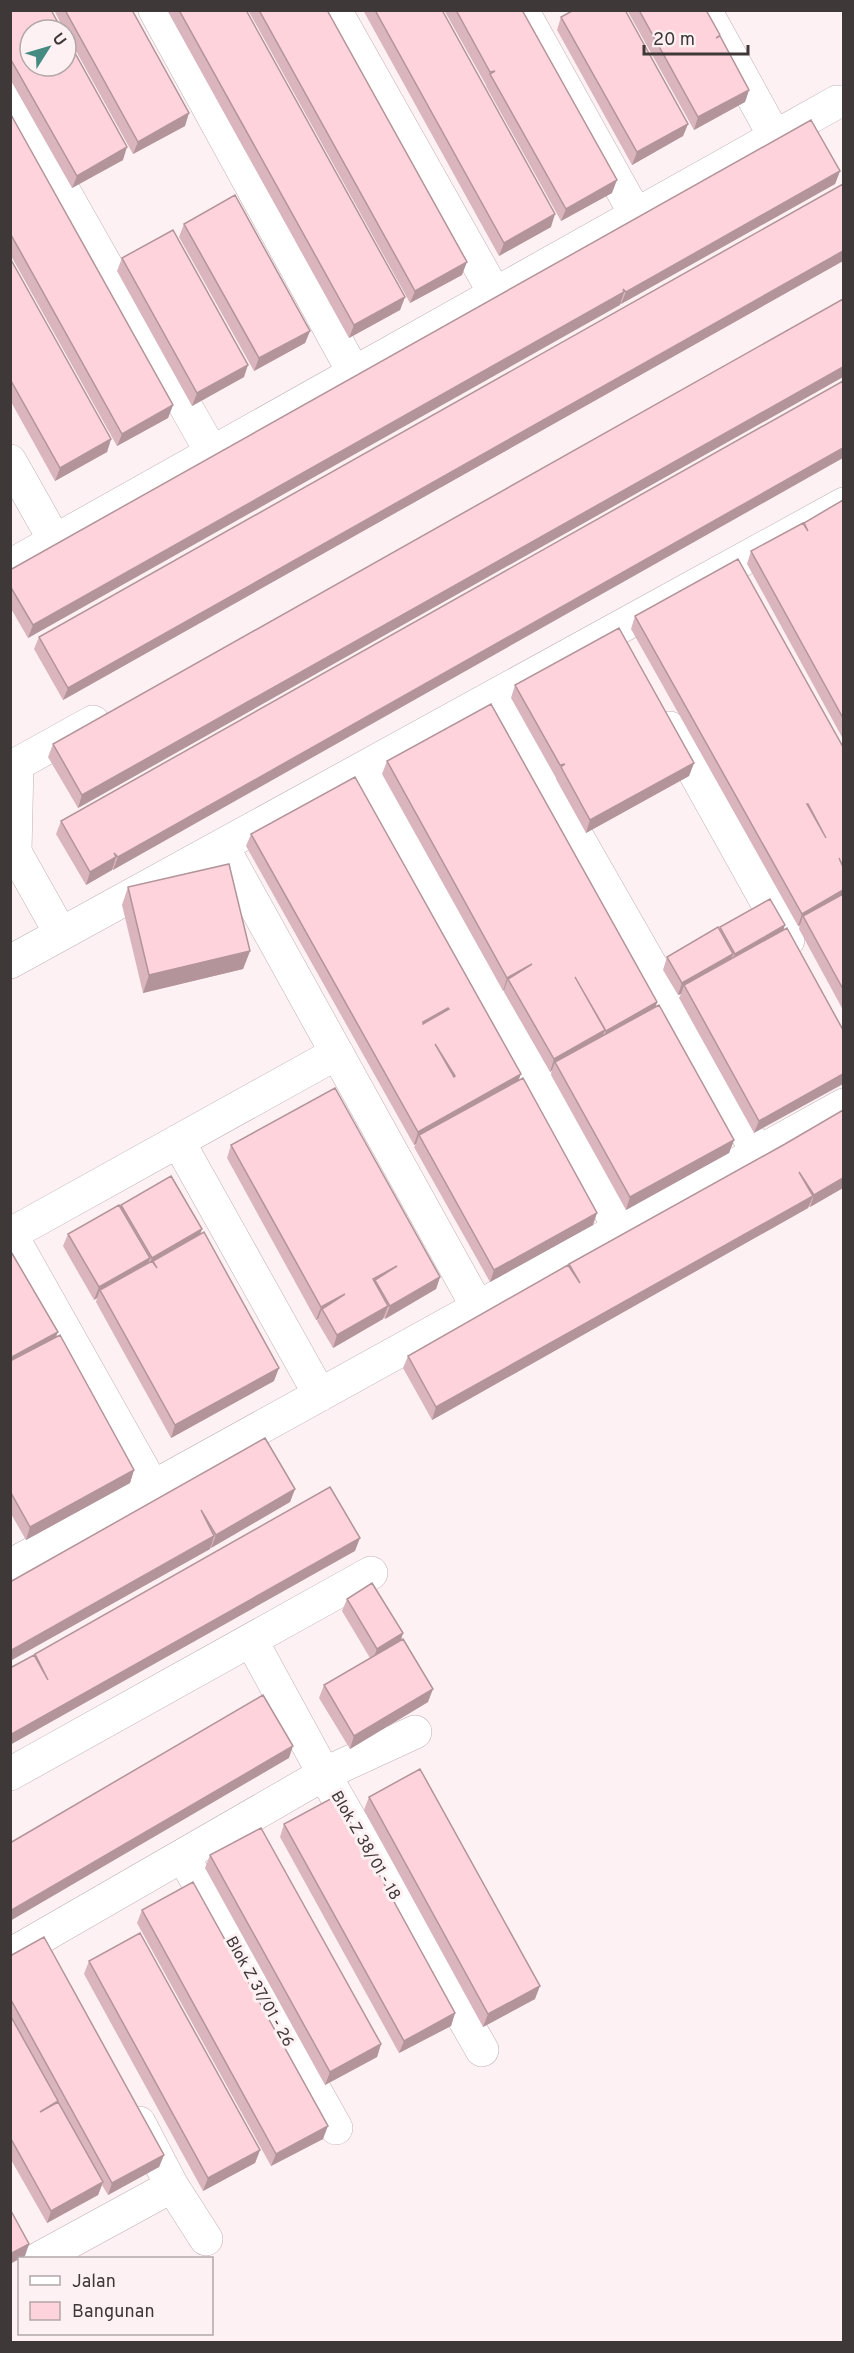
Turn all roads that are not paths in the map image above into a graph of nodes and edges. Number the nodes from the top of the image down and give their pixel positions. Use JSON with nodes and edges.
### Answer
{"nodes":[{"id":1,"x":156,"y":10,"type":"edge"},
{"id":2,"x":335,"y":10,"type":"edge"},
{"id":3,"x":522,"y":10,"type":"edge"},
{"id":4,"x":705,"y":10,"type":"edge"},
{"id":5,"x":10,"y":96,"type":"edge"},
{"id":6,"x":837,"y":102,"type":"dead end"},
{"id":7,"x":776,"y":137,"type":"junction"},
{"id":8,"x":636,"y":215,"type":"junction"},
{"id":9,"x":495,"y":294,"type":"junction"},
{"id":10,"x":354,"y":373,"type":"junction"},
{"id":11,"x":212,"y":453,"type":"junction"},
{"id":12,"x":10,"y":461,"type":"edge"},
{"id":13,"x":843,"y":504,"type":"edge"},
{"id":14,"x":56,"y":541,"type":"junction"},
{"id":15,"x":736,"y":563,"type":"junction"},
{"id":16,"x":10,"y":566,"type":"edge"},
{"id":17,"x":753,"y":594,"type":"edge"},
{"id":18,"x":615,"y":629,"type":"junction"},
{"id":19,"x":632,"y":660,"type":"edge"},
{"id":20,"x":496,"y":695,"type":"junction"},
{"id":21,"x":655,"y":701,"type":"edge"},
{"id":22,"x":122,"y":706,"type":"edge"},
{"id":23,"x":14,"y":766,"type":"edge"},
{"id":24,"x":362,"y":769,"type":"junction"},
{"id":25,"x":222,"y":846,"type":"junction"},
{"id":26,"x":13,"y":851,"type":"edge"},
{"id":27,"x":62,"y":934,"type":"junction"},
{"id":28,"x":10,"y":963,"type":"edge"},
{"id":29,"x":804,"y":968,"type":"edge"},
{"id":30,"x":337,"y":1053,"type":"junction"},
{"id":31,"x":843,"y":1105,"type":"edge"},
{"id":32,"x":178,"y":1141,"type":"junction"},
{"id":33,"x":758,"y":1153,"type":"junction"},
{"id":34,"x":620,"y":1229,"type":"junction"},
{"id":35,"x":11,"y":1234,"type":"edge"},
{"id":36,"x":478,"y":1308,"type":"junction"},
{"id":37,"x":321,"y":1395,"type":"junction"},
{"id":38,"x":153,"y":1487,"type":"junction"},
{"id":39,"x":14,"y":1555,"type":"edge"},
{"id":40,"x":371,"y":1573,"type":"dead end"},
{"id":41,"x":250,"y":1640,"type":"junction"},
{"id":42,"x":415,"y":1732,"type":"dead end"},
{"id":43,"x":10,"y":1774,"type":"edge"},
{"id":44,"x":324,"y":1774,"type":"junction"},
{"id":45,"x":183,"y":1856,"type":"junction"},
{"id":46,"x":10,"y":1955,"type":"edge"},
{"id":47,"x":482,"y":2050,"type":"dead end"},
{"id":48,"x":123,"y":2093,"type":"edge"},
{"id":49,"x":336,"y":2128,"type":"dead end"},
{"id":50,"x":172,"y":2186,"type":"junction"},
{"id":51,"x":21,"y":2230,"type":"edge"},
{"id":52,"x":206,"y":2239,"type":"dead end"},
{"id":53,"x":37,"y":2257,"type":"edge"},
{"id":54,"x":42,"y":2257,"type":"edge"}],
"edges":[{"from":1,"to":10,"type":"street"},
{"from":2,"to":9,"type":"street"},
{"from":3,"to":8,"type":"street"},
{"from":4,"to":7,"type":"street"},
{"from":5,"to":11,"type":"street"},
{"from":6,"to":7,"type":"street"},
{"from":7,"to":8,"type":"street"},
{"from":8,"to":9,"type":"street"},
{"from":9,"to":10,"type":"street"},
{"from":10,"to":11,"type":"street"},
{"from":11,"to":14,"type":"street"},
{"from":12,"to":14,"type":"street"},
{"from":13,"to":15,"type":"street"},
{"from":14,"to":16,"type":"street"},
{"from":15,"to":17,"type":"street"},
{"from":15,"to":18,"type":"street"},
{"from":18,"to":19,"type":"street"},
{"from":18,"to":20,"type":"street"},
{"from":20,"to":24,"type":"street"},
{"from":20,"to":33,"type":"street"},
{"from":21,"to":29,"type":"street"},
{"from":22,"to":23,"type":"street"},
{"from":23,"to":26,"type":"street"},
{"from":24,"to":25,"type":"street"},
{"from":24,"to":34,"type":"street"},
{"from":25,"to":27,"type":"street"},
{"from":25,"to":30,"type":"street"},
{"from":26,"to":27,"type":"street"},
{"from":27,"to":28,"type":"street"},
{"from":30,"to":32,"type":"street"},
{"from":30,"to":36,"type":"street"},
{"from":31,"to":33,"type":"street"},
{"from":32,"to":35,"type":"street"},
{"from":32,"to":37,"type":"street"},
{"from":33,"to":34,"type":"street"},
{"from":34,"to":36,"type":"street"},
{"from":35,"to":38,"type":"street"},
{"from":36,"to":37,"type":"street"},
{"from":37,"to":38,"type":"street"},
{"from":38,"to":39,"type":"street"},
{"from":40,"to":41,"type":"street"},
{"from":41,"to":43,"type":"street"},
{"from":41,"to":44,"type":"street","name":"Blok Z 38/01 - 18"},
{"from":42,"to":44,"type":"street"},
{"from":44,"to":45,"type":"street"},
{"from":44,"to":47,"type":"street","name":"Blok Z 38/01 - 18"},
{"from":45,"to":46,"type":"street"},
{"from":45,"to":49,"type":"street","name":"Blok Z 37/01 - 26"},
{"from":48,"to":50,"type":"street"},
{"from":50,"to":52,"type":"street"},
{"from":50,"to":54,"type":"street"},
{"from":51,"to":53,"type":"street"}]}
